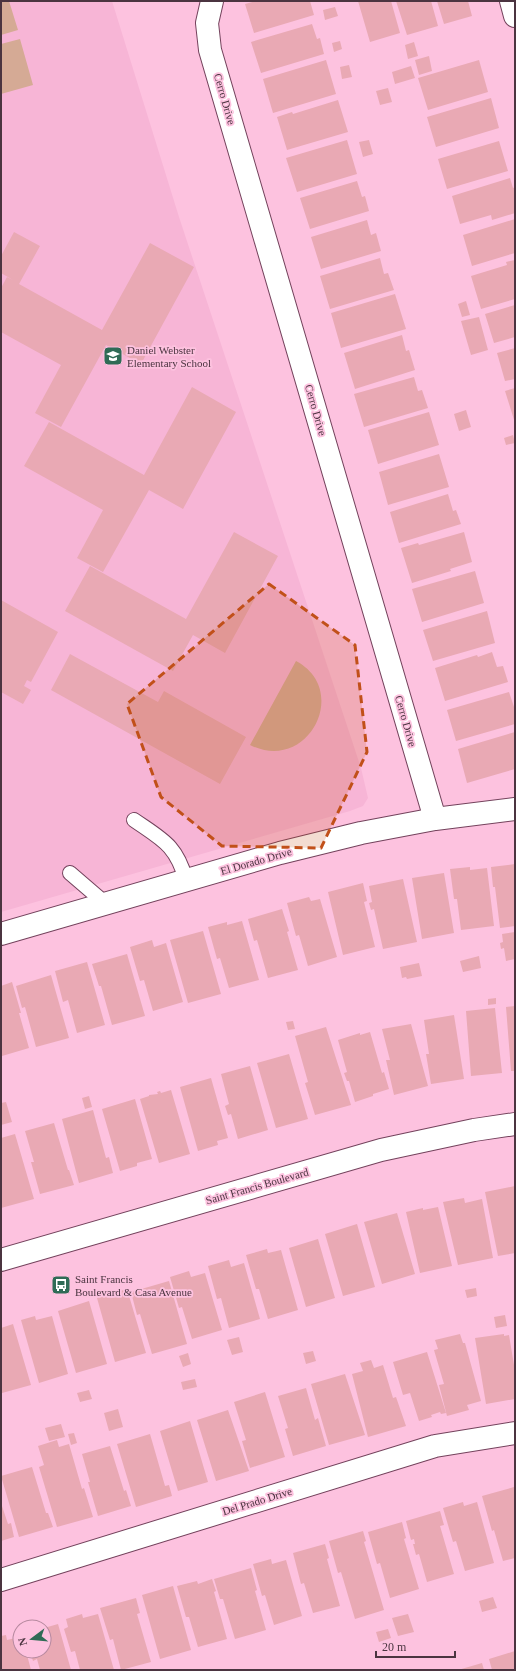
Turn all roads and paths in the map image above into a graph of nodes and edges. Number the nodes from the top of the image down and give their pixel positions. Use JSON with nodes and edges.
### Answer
{"nodes":[{"id":1,"x":212,"y":1,"type":"edge"},
{"id":2,"x":511,"y":1,"type":"edge"},
{"id":3,"x":515,"y":16,"type":"edge"},
{"id":4,"x":515,"y":809,"type":"edge"},
{"id":5,"x":435,"y":818,"type":"junction"},
{"id":6,"x":134,"y":820,"type":"dead end"},
{"id":7,"x":70,"y":873,"type":"dead end"},
{"id":8,"x":186,"y":880,"type":"junction"},
{"id":9,"x":106,"y":904,"type":"junction"},
{"id":10,"x":1,"y":934,"type":"edge"},
{"id":11,"x":515,"y":1124,"type":"edge"},
{"id":12,"x":1,"y":1260,"type":"edge"},
{"id":13,"x":515,"y":1434,"type":"edge"},
{"id":14,"x":1,"y":1580,"type":"edge"}],
"edges":[{"from":1,"to":5,"type":"street","name":"Cerro Drive"},
{"from":2,"to":3,"type":"street"},
{"from":4,"to":5,"type":"street","name":"El Dorado Drive"},
{"from":5,"to":8,"type":"street","name":"El Dorado Drive"},
{"from":6,"to":8,"type":"lane"},
{"from":7,"to":9,"type":"lane"},
{"from":8,"to":9,"type":"street","name":"El Dorado Drive"},
{"from":9,"to":10,"type":"street","name":"El Dorado Drive"},
{"from":11,"to":12,"type":"street","name":"Saint Francis Boulevard"},
{"from":13,"to":14,"type":"street","name":"Del Prado Drive"}]}
